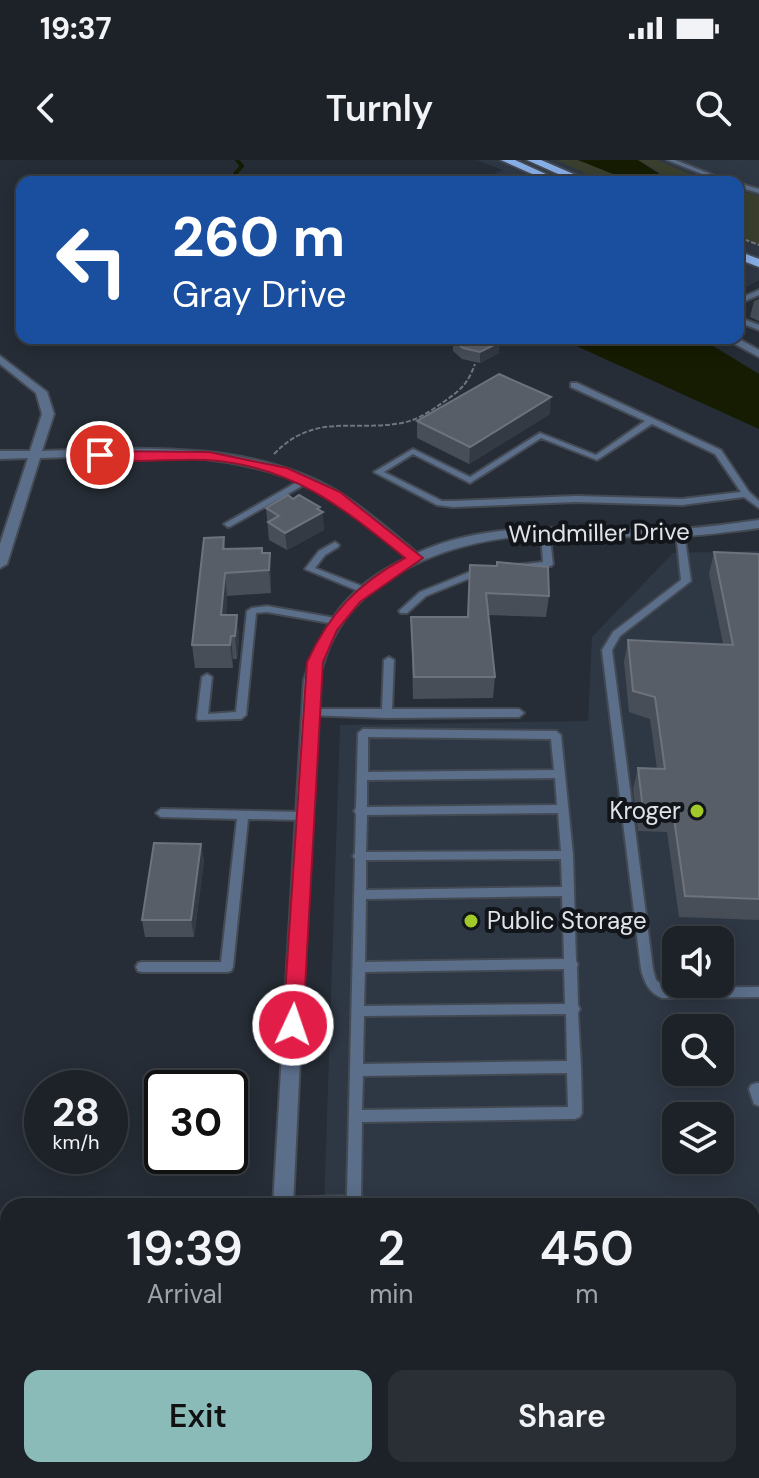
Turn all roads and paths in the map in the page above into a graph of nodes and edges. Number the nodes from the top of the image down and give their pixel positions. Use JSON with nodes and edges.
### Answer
{"nodes":[{"id":1,"x":506,"y":160,"type":"edge"},
{"id":2,"x":532,"y":160,"type":"edge"},
{"id":3,"x":670,"y":160,"type":"edge"},
{"id":4,"x":545,"y":176,"type":"edge"},
{"id":5,"x":571,"y":176,"type":"edge"},
{"id":6,"x":712,"y":176,"type":"edge"},
{"id":7,"x":740,"y":344,"type":"edge"},
{"id":8,"x":759,"y":354,"type":"edge"},
{"id":9,"x":0,"y":359,"type":"edge"},
{"id":10,"x":475,"y":364,"type":"dead end"},
{"id":11,"x":574,"y":385,"type":"dead end"},
{"id":12,"x":651,"y":421,"type":"junction"},
{"id":13,"x":0,"y":455,"type":"edge"},
{"id":14,"x":36,"y":455,"type":"junction"},
{"id":15,"x":265,"y":466,"type":"junction"},
{"id":16,"x":306,"y":480,"type":"junction"},
{"id":17,"x":746,"y":494,"type":"junction"},
{"id":18,"x":759,"y":505,"type":"edge"},
{"id":19,"x":228,"y":524,"type":"dead end"},
{"id":20,"x":759,"y":524,"type":"edge"},
{"id":21,"x":545,"y":531,"type":"junction"},
{"id":22,"x":680,"y":532,"type":"junction"},
{"id":23,"x":335,"y":545,"type":"dead end"},
{"id":24,"x":415,"y":558,"type":"junction"},
{"id":25,"x":0,"y":564,"type":"edge"},
{"id":26,"x":505,"y":568,"type":"edge"},
{"id":27,"x":491,"y":569,"type":"edge"},
{"id":28,"x":364,"y":590,"type":"junction"},
{"id":29,"x":404,"y":611,"type":"dead end"},
{"id":30,"x":335,"y":621,"type":"junction"},
{"id":31,"x":389,"y":660,"type":"dead end"},
{"id":32,"x":207,"y":677,"type":"dead end"},
{"id":33,"x":310,"y":713,"type":"junction"},
{"id":34,"x":519,"y":713,"type":"dead end"},
{"id":35,"x":387,"y":714,"type":"junction"},
{"id":36,"x":560,"y":774,"type":"junction"},
{"id":37,"x":361,"y":776,"type":"junction"},
{"id":38,"x":563,"y":809,"type":"junction"},
{"id":39,"x":359,"y":811,"type":"junction"},
{"id":40,"x":161,"y":813,"type":"dead end"},
{"id":41,"x":243,"y":816,"type":"junction"},
{"id":42,"x":304,"y":816,"type":"junction"},
{"id":43,"x":567,"y":855,"type":"junction"},
{"id":44,"x":359,"y":856,"type":"junction"},
{"id":45,"x":568,"y":891,"type":"junction"},
{"id":46,"x":359,"y":895,"type":"junction"},
{"id":47,"x":572,"y":964,"type":"junction"},
{"id":48,"x":142,"y":967,"type":"dead end"},
{"id":49,"x":358,"y":967,"type":"junction"},
{"id":50,"x":759,"y":992,"type":"edge"},
{"id":51,"x":574,"y":1009,"type":"junction"},
{"id":52,"x":358,"y":1011,"type":"junction"},
{"id":53,"x":575,"y":1067,"type":"junction"},
{"id":54,"x":357,"y":1070,"type":"junction"},
{"id":55,"x":759,"y":1089,"type":"edge"},
{"id":56,"x":759,"y":1100,"type":"edge"},
{"id":57,"x":356,"y":1116,"type":"junction"},
{"id":58,"x":283,"y":1198,"type":"edge"},
{"id":59,"x":354,"y":1198,"type":"edge"}],
"edges":[{"from":1,"to":4,"type":"main road"},
{"from":2,"to":5,"type":"main road"},
{"from":3,"to":6,"type":"lane"},
{"from":7,"to":8,"type":"street"},
{"from":9,"to":14,"type":"street"},
{"from":10,"to":15,"type":"path"},
{"from":11,"to":12,"type":"lane"},
{"from":12,"to":17,"type":"lane"},
{"from":12,"to":17,"type":"lane"},
{"from":13,"to":14,"type":"street"},
{"from":14,"to":15,"type":"street"},
{"from":14,"to":25,"type":"street"},
{"from":15,"to":16,"type":"street"},
{"from":16,"to":19,"type":"lane"},
{"from":16,"to":24,"type":"street"},
{"from":17,"to":18,"type":"lane"},
{"from":20,"to":22,"type":"street","name":"Windmiller Drive"},
{"from":21,"to":22,"type":"street","name":"Windmiller Drive"},
{"from":21,"to":24,"type":"street","name":"Windmiller Drive"},
{"from":21,"to":26,"type":"lane"},
{"from":22,"to":50,"type":"lane"},
{"from":23,"to":28,"type":"lane"},
{"from":24,"to":28,"type":"street","name":"Windmiller Drive"},
{"from":27,"to":29,"type":"lane"},
{"from":28,"to":30,"type":"street","name":"Windmiller Drive"},
{"from":30,"to":32,"type":"lane"},
{"from":30,"to":33,"type":"street","name":"Windmiller Drive"},
{"from":31,"to":35,"type":"lane"},
{"from":33,"to":35,"type":"lane"},
{"from":33,"to":42,"type":"street","name":"Windmiller Drive"},
{"from":34,"to":35,"type":"lane"},
{"from":36,"to":37,"type":"lane"},
{"from":36,"to":37,"type":"lane"},
{"from":36,"to":38,"type":"lane"},
{"from":37,"to":39,"type":"lane"},
{"from":38,"to":39,"type":"lane"},
{"from":38,"to":43,"type":"lane"},
{"from":39,"to":44,"type":"lane"},
{"from":40,"to":41,"type":"lane"},
{"from":41,"to":42,"type":"lane"},
{"from":41,"to":48,"type":"lane"},
{"from":42,"to":58,"type":"street","name":"Windmiller Drive"},
{"from":43,"to":44,"type":"lane"},
{"from":43,"to":45,"type":"lane"},
{"from":44,"to":46,"type":"lane"},
{"from":45,"to":46,"type":"lane"},
{"from":45,"to":47,"type":"lane"},
{"from":46,"to":49,"type":"lane"},
{"from":47,"to":49,"type":"lane"},
{"from":47,"to":51,"type":"lane"},
{"from":49,"to":52,"type":"lane"},
{"from":51,"to":52,"type":"lane"},
{"from":51,"to":53,"type":"lane"},
{"from":52,"to":54,"type":"lane"},
{"from":53,"to":54,"type":"lane"},
{"from":53,"to":57,"type":"lane"},
{"from":54,"to":57,"type":"lane"},
{"from":55,"to":56,"type":"lane"},
{"from":57,"to":59,"type":"lane"}]}
